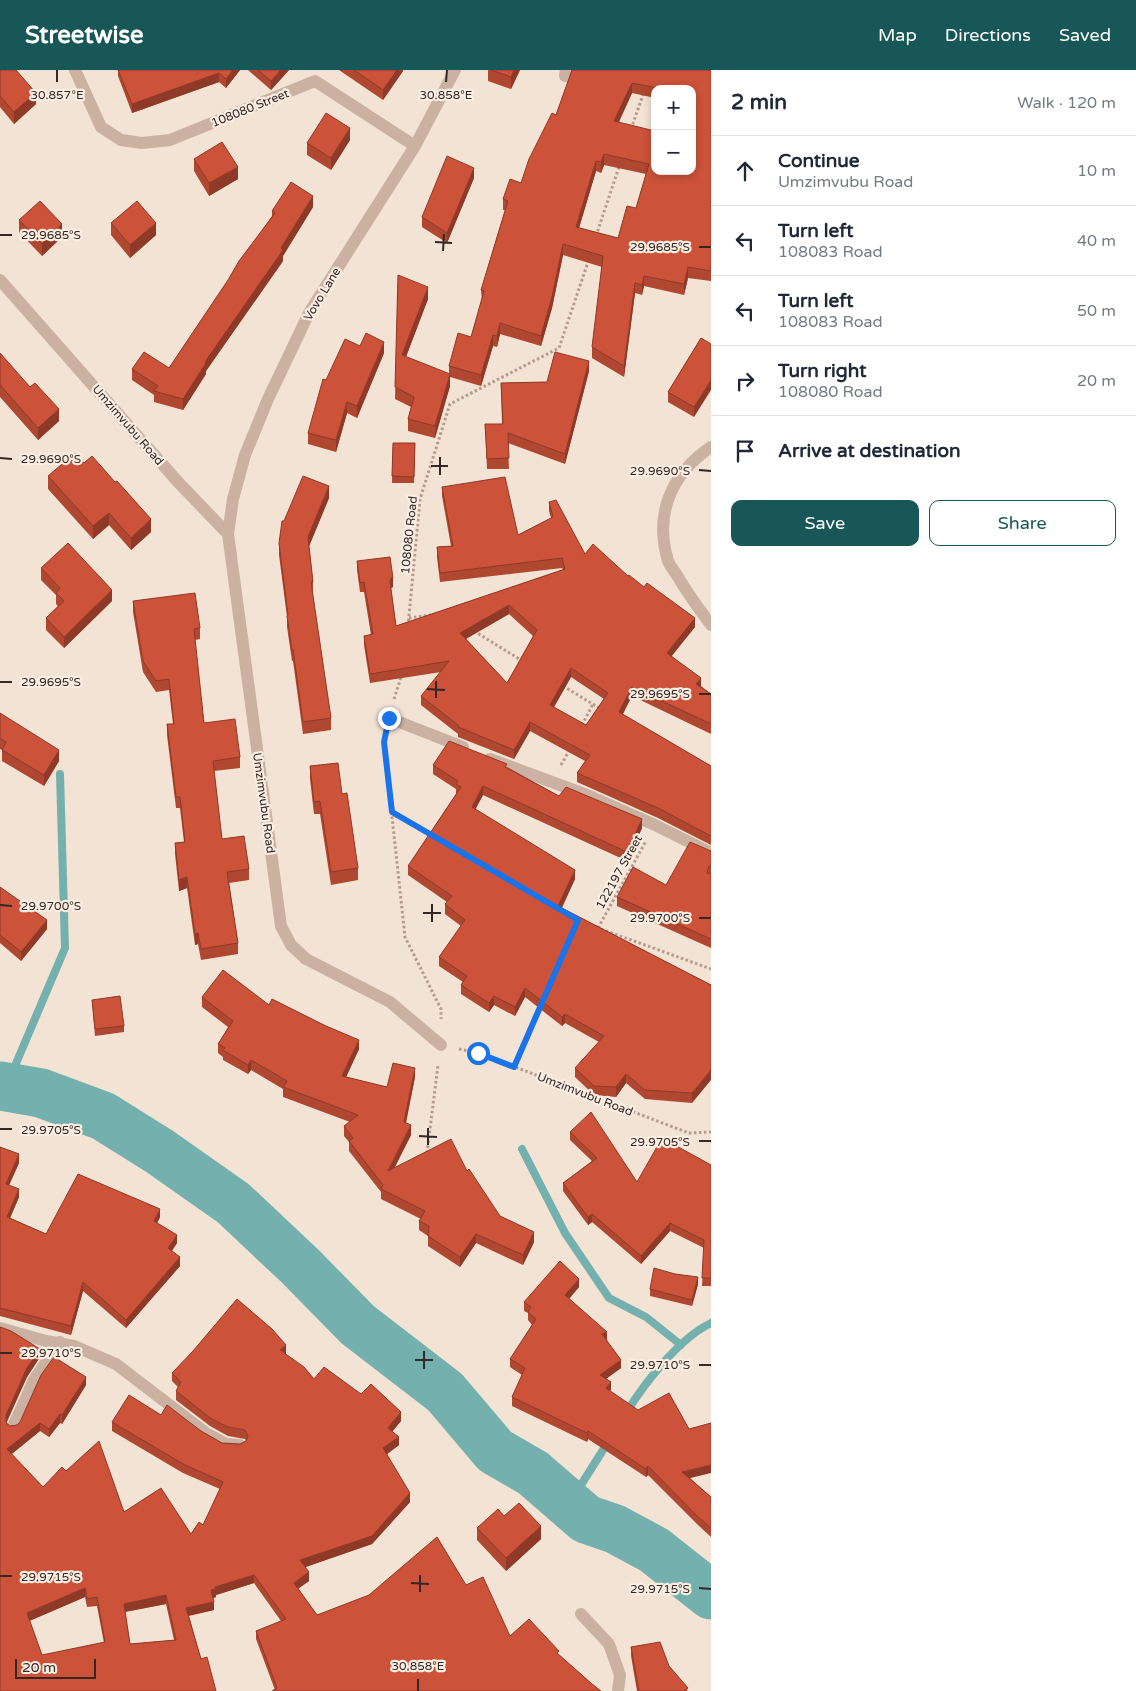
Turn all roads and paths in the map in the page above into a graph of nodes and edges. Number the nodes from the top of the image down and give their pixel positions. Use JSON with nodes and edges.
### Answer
{"nodes":[{"id":1,"x":75,"y":70,"type":"edge"},
{"id":2,"x":455,"y":70,"type":"edge"},
{"id":3,"x":645,"y":88,"type":"edge"},
{"id":4,"x":630,"y":135,"type":"edge"},
{"id":5,"x":415,"y":146,"type":"junction"},
{"id":6,"x":620,"y":163,"type":"edge"},
{"id":7,"x":596,"y":237,"type":"edge"},
{"id":8,"x":590,"y":255,"type":"edge"},
{"id":9,"x":0,"y":280,"type":"edge"},
{"id":10,"x":711,"y":447,"type":"edge"},
{"id":11,"x":228,"y":534,"type":"junction"},
{"id":12,"x":439,"y":614,"type":"edge"},
{"id":13,"x":409,"y":618,"type":"junction"},
{"id":14,"x":711,"y":625,"type":"edge"},
{"id":15,"x":468,"y":627,"type":"edge"},
{"id":16,"x":407,"y":635,"type":"edge"},
{"id":17,"x":530,"y":665,"type":"edge"},
{"id":18,"x":402,"y":668,"type":"edge"},
{"id":19,"x":561,"y":685,"type":"edge"},
{"id":20,"x":593,"y":704,"type":"junction"},
{"id":21,"x":601,"y":709,"type":"edge"},
{"id":22,"x":389,"y":718,"type":"junction"},
{"id":23,"x":580,"y":730,"type":"edge"},
{"id":24,"x":570,"y":747,"type":"edge"},
{"id":25,"x":552,"y":782,"type":"junction"},
{"id":26,"x":392,"y":812,"type":"junction"},
{"id":27,"x":655,"y":825,"type":"junction"},
{"id":28,"x":433,"y":836,"type":"edge"},
{"id":29,"x":711,"y":853,"type":"edge"},
{"id":30,"x":592,"y":925,"type":"edge"},
{"id":31,"x":598,"y":928,"type":"junction"},
{"id":32,"x":711,"y":969,"type":"edge"},
{"id":33,"x":542,"y":1003,"type":"edge"},
{"id":34,"x":441,"y":1045,"type":"junction"},
{"id":35,"x":514,"y":1067,"type":"junction"},
{"id":36,"x":711,"y":1132,"type":"edge"},
{"id":37,"x":426,"y":1157,"type":"edge"},
{"id":38,"x":0,"y":1328,"type":"edge"},
{"id":39,"x":60,"y":1342,"type":"junction"},
{"id":40,"x":13,"y":1428,"type":"edge"},
{"id":41,"x":240,"y":1445,"type":"edge"},
{"id":42,"x":581,"y":1614,"type":"dead end"},
{"id":43,"x":618,"y":1691,"type":"edge"}],
"edges":[{"from":1,"to":5,"type":"street","name":"108080 Street"},
{"from":2,"to":5,"type":"street","name":"Vovo Lane"},
{"from":3,"to":4,"type":"path"},
{"from":5,"to":11,"type":"street","name":"Vovo Lane"},
{"from":6,"to":7,"type":"path"},
{"from":8,"to":13,"type":"path","name":"108080 Road"},
{"from":9,"to":11,"type":"street","name":"Umzimvubu Road"},
{"from":10,"to":14,"type":"street"},
{"from":11,"to":34,"type":"street","name":"Umzimvubu Road"},
{"from":12,"to":13,"type":"path"},
{"from":13,"to":16,"type":"path","name":"108080 Road"},
{"from":15,"to":17,"type":"path"},
{"from":18,"to":22,"type":"path"},
{"from":19,"to":20,"type":"path"},
{"from":20,"to":21,"type":"path"},
{"from":20,"to":23,"type":"path"},
{"from":22,"to":25,"type":"street"},
{"from":22,"to":26,"type":"path"},
{"from":24,"to":25,"type":"path"},
{"from":25,"to":27,"type":"street"},
{"from":26,"to":28,"type":"path"},
{"from":26,"to":34,"type":"path"},
{"from":27,"to":29,"type":"street"},
{"from":27,"to":31,"type":"path","name":"122197 Street"},
{"from":30,"to":31,"type":"path"},
{"from":31,"to":32,"type":"path"},
{"from":33,"to":35,"type":"path"},
{"from":34,"to":35,"type":"path","name":"Umzimvubu Road"},
{"from":34,"to":37,"type":"path"},
{"from":35,"to":36,"type":"path","name":"Umzimvubu Road"},
{"from":38,"to":39,"type":"street"},
{"from":39,"to":40,"type":"street"},
{"from":39,"to":41,"type":"street"},
{"from":42,"to":43,"type":"street"}]}
